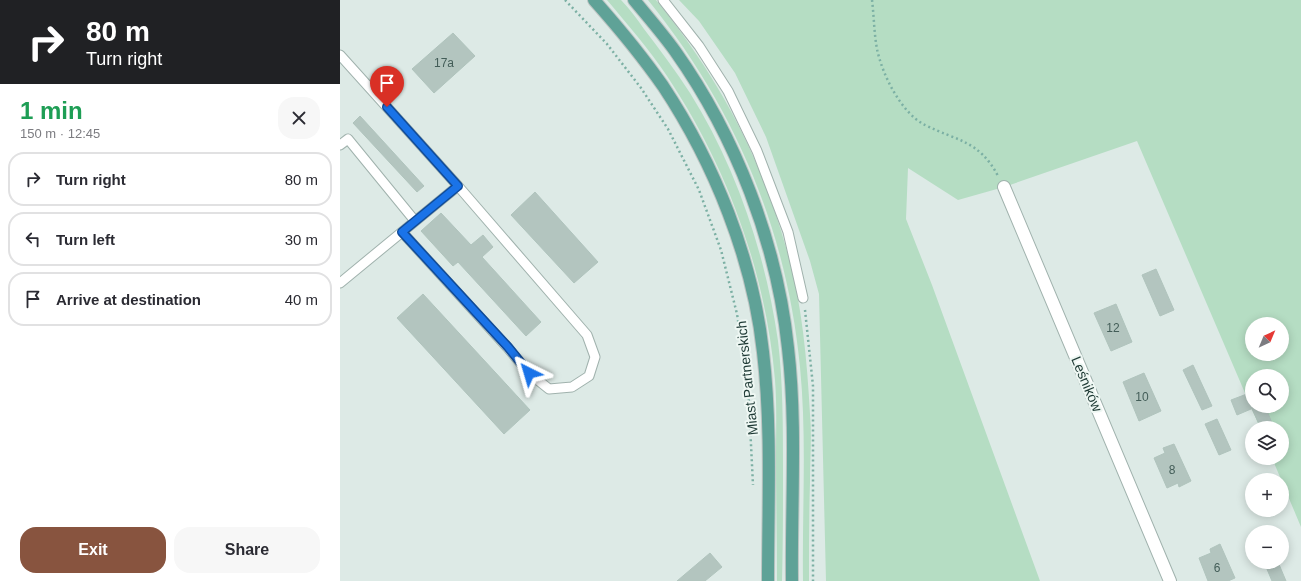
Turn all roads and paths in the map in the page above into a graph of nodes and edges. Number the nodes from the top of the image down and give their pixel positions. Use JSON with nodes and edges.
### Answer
{"nodes":[{"id":1,"x":565,"y":0,"type":"edge"},
{"id":2,"x":594,"y":0,"type":"edge"},
{"id":3,"x":634,"y":0,"type":"edge"},
{"id":4,"x":663,"y":0,"type":"edge"},
{"id":5,"x":872,"y":0,"type":"edge"},
{"id":6,"x":340,"y":56,"type":"edge"},
{"id":7,"x":340,"y":145,"type":"edge"},
{"id":8,"x":458,"y":186,"type":"junction"},
{"id":9,"x":1004,"y":187,"type":"joint"},
{"id":10,"x":415,"y":221,"type":"junction"},
{"id":11,"x":402,"y":232,"type":"junction"},
{"id":12,"x":340,"y":283,"type":"edge"},
{"id":13,"x":803,"y":298,"type":"joint"},
{"id":14,"x":753,"y":487,"type":"dead end"},
{"id":15,"x":768,"y":581,"type":"edge"},
{"id":16,"x":792,"y":581,"type":"edge"},
{"id":17,"x":813,"y":581,"type":"edge"},
{"id":18,"x":1170,"y":581,"type":"edge"}],
"edges":[{"from":1,"to":14,"type":"path"},
{"from":2,"to":15,"type":"main road","name":"Miast Partnerskich"},
{"from":3,"to":16,"type":"main road"},
{"from":4,"to":13,"type":"lane"},
{"from":5,"to":9,"type":"path"},
{"from":6,"to":8,"type":"lane"},
{"from":7,"to":10,"type":"lane"},
{"from":8,"to":10,"type":"lane"},
{"from":8,"to":11,"type":"lane"},
{"from":9,"to":18,"type":"street","name":"Leśników"},
{"from":10,"to":11,"type":"lane"},
{"from":11,"to":12,"type":"lane"},
{"from":13,"to":17,"type":"path"}]}
